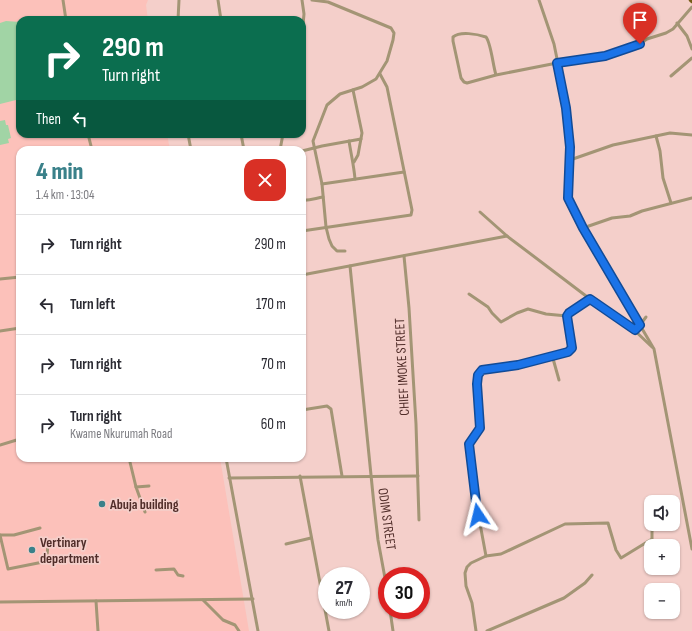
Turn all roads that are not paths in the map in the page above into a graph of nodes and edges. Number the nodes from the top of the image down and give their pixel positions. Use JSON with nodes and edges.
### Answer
{"nodes":[{"id":1,"x":63,"y":0,"type":"edge"},
{"id":2,"x":179,"y":0,"type":"edge"},
{"id":3,"x":218,"y":0,"type":"edge"},
{"id":4,"x":302,"y":0,"type":"edge"},
{"id":5,"x":312,"y":0,"type":"edge"},
{"id":6,"x":539,"y":0,"type":"edge"},
{"id":7,"x":692,"y":7,"type":"edge"},
{"id":8,"x":65,"y":16,"type":"edge"},
{"id":9,"x":178,"y":16,"type":"edge"},
{"id":10,"x":220,"y":16,"type":"edge"},
{"id":11,"x":304,"y":16,"type":"edge"},
{"id":12,"x":678,"y":23,"type":"junction"},
{"id":13,"x":692,"y":49,"type":"edge"},
{"id":14,"x":692,"y":58,"type":"edge"},
{"id":15,"x":557,"y":63,"type":"junction"},
{"id":16,"x":380,"y":74,"type":"junction"},
{"id":17,"x":496,"y":75,"type":"junction"},
{"id":18,"x":671,"y":76,"type":"dead end"},
{"id":19,"x":353,"y":90,"type":"junction"},
{"id":20,"x":692,"y":135,"type":"edge"},
{"id":21,"x":656,"y":136,"type":"junction"},
{"id":22,"x":361,"y":139,"type":"junction"},
{"id":23,"x":349,"y":141,"type":"junction"},
{"id":24,"x":314,"y":148,"type":"junction"},
{"id":25,"x":306,"y":150,"type":"edge"},
{"id":26,"x":570,"y":160,"type":"junction"},
{"id":27,"x":354,"y":162,"type":"junction"},
{"id":28,"x":404,"y":172,"type":"junction"},
{"id":29,"x":355,"y":179,"type":"junction"},
{"id":30,"x":322,"y":184,"type":"junction"},
{"id":31,"x":323,"y":197,"type":"junction"},
{"id":32,"x":692,"y":198,"type":"edge"},
{"id":33,"x":306,"y":201,"type":"edge"},
{"id":34,"x":671,"y":203,"type":"junction"},
{"id":35,"x":480,"y":212,"type":"dead end"},
{"id":36,"x":326,"y":227,"type":"junction"},
{"id":37,"x":583,"y":228,"type":"junction"},
{"id":38,"x":306,"y":230,"type":"edge"},
{"id":39,"x":507,"y":236,"type":"junction"},
{"id":40,"x":345,"y":251,"type":"dead end"},
{"id":41,"x":404,"y":256,"type":"junction"},
{"id":42,"x":350,"y":266,"type":"junction"},
{"id":43,"x":306,"y":274,"type":"edge"},
{"id":44,"x":16,"y":277,"type":"edge"},
{"id":45,"x":0,"y":279,"type":"edge"},
{"id":46,"x":469,"y":294,"type":"dead end"},
{"id":47,"x":590,"y":299,"type":"junction"},
{"id":48,"x":567,"y":316,"type":"junction"},
{"id":49,"x":646,"y":317,"type":"dead end"},
{"id":50,"x":640,"y":325,"type":"junction"},
{"id":51,"x":16,"y":329,"type":"edge"},
{"id":52,"x":635,"y":330,"type":"junction"},
{"id":53,"x":0,"y":331,"type":"edge"},
{"id":54,"x":654,"y":349,"type":"junction"},
{"id":55,"x":552,"y":355,"type":"junction"},
{"id":56,"x":559,"y":380,"type":"dead end"},
{"id":57,"x":306,"y":409,"type":"edge"},
{"id":58,"x":16,"y":440,"type":"edge"},
{"id":59,"x":0,"y":445,"type":"edge"},
{"id":60,"x":130,"y":462,"type":"edge"},
{"id":61,"x":227,"y":462,"type":"edge"},
{"id":62,"x":300,"y":476,"type":"junction"},
{"id":63,"x":342,"y":476,"type":"junction"},
{"id":64,"x":370,"y":476,"type":"junction"},
{"id":65,"x":418,"y":476,"type":"junction"},
{"id":66,"x":229,"y":478,"type":"junction"},
{"id":67,"x":149,"y":486,"type":"dead end"},
{"id":68,"x":136,"y":487,"type":"junction"},
{"id":69,"x":145,"y":512,"type":"dead end"},
{"id":70,"x":419,"y":520,"type":"dead end"},
{"id":71,"x":40,"y":528,"type":"dead end"},
{"id":72,"x":652,"y":531,"type":"edge"},
{"id":73,"x":0,"y":535,"type":"edge"},
{"id":74,"x":311,"y":538,"type":"junction"},
{"id":75,"x":48,"y":544,"type":"dead end"},
{"id":76,"x":286,"y":544,"type":"dead end"},
{"id":77,"x":692,"y":549,"type":"edge"},
{"id":78,"x":486,"y":556,"type":"junction"},
{"id":79,"x":383,"y":567,"type":"edge"},
{"id":80,"x":156,"y":570,"type":"dead end"},
{"id":81,"x":592,"y":575,"type":"dead end"},
{"id":82,"x":183,"y":576,"type":"dead end"},
{"id":83,"x":253,"y":599,"type":"junction"},
{"id":84,"x":203,"y":600,"type":"junction"},
{"id":85,"x":96,"y":601,"type":"junction"},
{"id":86,"x":0,"y":602,"type":"edge"},
{"id":87,"x":391,"y":619,"type":"edge"},
{"id":88,"x":98,"y":631,"type":"edge"},
{"id":89,"x":239,"y":631,"type":"edge"},
{"id":90,"x":258,"y":631,"type":"edge"},
{"id":91,"x":329,"y":631,"type":"edge"},
{"id":92,"x":393,"y":631,"type":"edge"},
{"id":93,"x":476,"y":631,"type":"edge"},
{"id":94,"x":487,"y":631,"type":"edge"}],
"edges":[{"from":1,"to":8,"type":"street"},
{"from":2,"to":9,"type":"street"},
{"from":3,"to":10,"type":"street"},
{"from":4,"to":11,"type":"street"},
{"from":5,"to":16,"type":"street"},
{"from":6,"to":15,"type":"street"},
{"from":7,"to":12,"type":"street"},
{"from":12,"to":13,"type":"street"},
{"from":12,"to":15,"type":"street"},
{"from":14,"to":18,"type":"street"},
{"from":15,"to":17,"type":"street"},
{"from":15,"to":26,"type":"street"},
{"from":16,"to":19,"type":"street"},
{"from":16,"to":28,"type":"street"},
{"from":17,"to":17,"type":"street"},
{"from":19,"to":22,"type":"street"},
{"from":19,"to":24,"type":"street"},
{"from":20,"to":21,"type":"street"},
{"from":21,"to":26,"type":"street"},
{"from":21,"to":34,"type":"street"},
{"from":22,"to":23,"type":"street"},
{"from":22,"to":27,"type":"street"},
{"from":23,"to":24,"type":"street"},
{"from":23,"to":27,"type":"street"},
{"from":24,"to":25,"type":"street"},
{"from":24,"to":30,"type":"street"},
{"from":26,"to":37,"type":"street"},
{"from":27,"to":29,"type":"street"},
{"from":28,"to":29,"type":"street"},
{"from":28,"to":36,"type":"street"},
{"from":29,"to":30,"type":"street"},
{"from":30,"to":31,"type":"street"},
{"from":31,"to":33,"type":"street"},
{"from":31,"to":36,"type":"street"},
{"from":32,"to":34,"type":"street"},
{"from":34,"to":37,"type":"street"},
{"from":35,"to":39,"type":"street"},
{"from":36,"to":38,"type":"street"},
{"from":36,"to":40,"type":"street"},
{"from":37,"to":50,"type":"street"},
{"from":39,"to":41,"type":"street"},
{"from":39,"to":47,"type":"street"},
{"from":41,"to":42,"type":"street"},
{"from":41,"to":65,"type":"street","name":"CHIEF IMOKE STREET"},
{"from":42,"to":43,"type":"street"},
{"from":42,"to":64,"type":"street","name":"ODIM STREET"},
{"from":44,"to":45,"type":"street"},
{"from":46,"to":48,"type":"street"},
{"from":47,"to":48,"type":"street"},
{"from":47,"to":52,"type":"street"},
{"from":48,"to":55,"type":"street"},
{"from":49,"to":50,"type":"street"},
{"from":50,"to":52,"type":"street"},
{"from":50,"to":54,"type":"street"},
{"from":51,"to":53,"type":"street"},
{"from":52,"to":54,"type":"street"},
{"from":54,"to":77,"type":"street"},
{"from":55,"to":56,"type":"street"},
{"from":55,"to":78,"type":"street"},
{"from":57,"to":63,"type":"street"},
{"from":58,"to":59,"type":"street"},
{"from":60,"to":68,"type":"street"},
{"from":61,"to":66,"type":"street"},
{"from":62,"to":63,"type":"street"},
{"from":62,"to":66,"type":"street"},
{"from":62,"to":74,"type":"street"},
{"from":63,"to":64,"type":"street"},
{"from":64,"to":65,"type":"street"},
{"from":64,"to":79,"type":"street","name":"ODIM STREET"},
{"from":65,"to":70,"type":"street","name":"CHIEF IMOKE STREET"},
{"from":66,"to":83,"type":"street"},
{"from":67,"to":68,"type":"street"},
{"from":68,"to":69,"type":"street"},
{"from":71,"to":73,"type":"street"},
{"from":72,"to":78,"type":"street"},
{"from":73,"to":75,"type":"street"},
{"from":74,"to":76,"type":"street"},
{"from":74,"to":91,"type":"street"},
{"from":78,"to":93,"type":"street"},
{"from":80,"to":82,"type":"street"},
{"from":81,"to":94,"type":"street"},
{"from":83,"to":84,"type":"street"},
{"from":83,"to":90,"type":"street"},
{"from":84,"to":85,"type":"street"},
{"from":84,"to":89,"type":"street"},
{"from":85,"to":86,"type":"street"},
{"from":85,"to":88,"type":"street"},
{"from":87,"to":92,"type":"street"}]}
